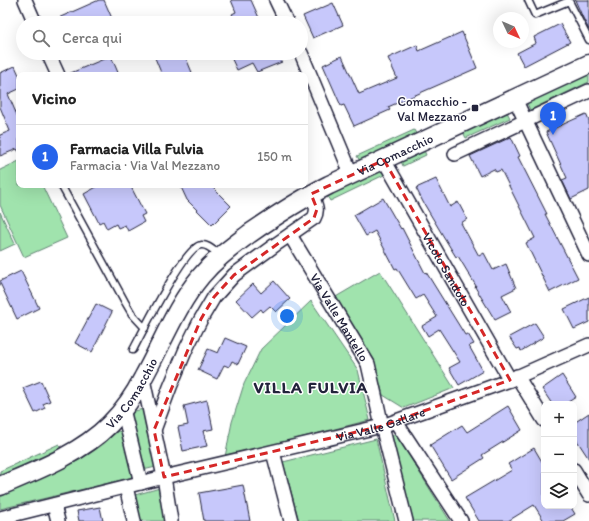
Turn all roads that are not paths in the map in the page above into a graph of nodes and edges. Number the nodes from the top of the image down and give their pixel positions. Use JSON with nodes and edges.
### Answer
{"nodes":[{"id":1,"x":25,"y":0,"type":"edge"},
{"id":2,"x":276,"y":0,"type":"edge"},
{"id":3,"x":528,"y":0,"type":"edge"},
{"id":4,"x":32,"y":16,"type":"edge"},
{"id":5,"x":284,"y":16,"type":"edge"},
{"id":6,"x":589,"y":40,"type":"edge"},
{"id":7,"x":51,"y":60,"type":"edge"},
{"id":8,"x":303,"y":60,"type":"edge"},
{"id":9,"x":589,"y":64,"type":"edge"},
{"id":10,"x":57,"y":72,"type":"edge"},
{"id":11,"x":589,"y":91,"type":"edge"},
{"id":12,"x":515,"y":99,"type":"junction"},
{"id":13,"x":525,"y":120,"type":"junction"},
{"id":14,"x":455,"y":154,"type":"dead end"},
{"id":15,"x":384,"y":160,"type":"junction"},
{"id":16,"x":351,"y":175,"type":"junction"},
{"id":17,"x":63,"y":188,"type":"edge"},
{"id":18,"x":311,"y":194,"type":"junction"},
{"id":19,"x":290,"y":235,"type":"junction"},
{"id":20,"x":589,"y":255,"type":"edge"},
{"id":21,"x":221,"y":256,"type":"junction"},
{"id":22,"x":144,"y":328,"type":"junction"},
{"id":23,"x":589,"y":345,"type":"edge"},
{"id":24,"x":133,"y":350,"type":"dead end"},
{"id":25,"x":513,"y":378,"type":"junction"},
{"id":26,"x":143,"y":379,"type":"junction"},
{"id":27,"x":123,"y":409,"type":"junction"},
{"id":28,"x":541,"y":416,"type":"edge"},
{"id":29,"x":396,"y":422,"type":"junction"},
{"id":30,"x":382,"y":426,"type":"junction"},
{"id":31,"x":154,"y":430,"type":"junction"},
{"id":32,"x":273,"y":452,"type":"junction"},
{"id":33,"x":576,"y":473,"type":"edge"},
{"id":34,"x":164,"y":477,"type":"junction"},
{"id":35,"x":141,"y":483,"type":"junction"},
{"id":36,"x":0,"y":486,"type":"edge"},
{"id":37,"x":126,"y":487,"type":"junction"},
{"id":38,"x":589,"y":495,"type":"edge"},
{"id":39,"x":54,"y":505,"type":"junction"},
{"id":40,"x":0,"y":518,"type":"edge"},
{"id":41,"x":58,"y":521,"type":"edge"},
{"id":42,"x":134,"y":521,"type":"edge"},
{"id":43,"x":171,"y":521,"type":"edge"},
{"id":44,"x":291,"y":521,"type":"edge"},
{"id":45,"x":406,"y":521,"type":"edge"},
{"id":46,"x":461,"y":521,"type":"edge"}],
"edges":[{"from":1,"to":4,"type":"street"},
{"from":2,"to":5,"type":"street"},
{"from":3,"to":6,"type":"lane"},
{"from":7,"to":10,"type":"street"},
{"from":8,"to":16,"type":"street"},
{"from":9,"to":12,"type":"main road","name":"Via Comacchio"},
{"from":11,"to":13,"type":"street"},
{"from":12,"to":13,"type":"street"},
{"from":12,"to":15,"type":"main road","name":"Via Comacchio"},
{"from":13,"to":14,"type":"street"},
{"from":13,"to":20,"type":"street"},
{"from":15,"to":16,"type":"main road","name":"Via Comacchio"},
{"from":15,"to":25,"type":"street","name":"Vicolo Sandolo"},
{"from":16,"to":18,"type":"main road","name":"Via Comacchio"},
{"from":17,"to":22,"type":"lane"},
{"from":18,"to":19,"type":"street","name":"Via Comacchio"},
{"from":18,"to":21,"type":"main road","name":"Via Comacchio"},
{"from":19,"to":30,"type":"street","name":"Via Valle Mantello"},
{"from":19,"to":31,"type":"street","name":"Via Comacchio"},
{"from":21,"to":22,"type":"lane","name":"Via Comacchio"},
{"from":21,"to":26,"type":"main road","name":"Via Comacchio"},
{"from":22,"to":24,"type":"lane","name":"Via Comacchio"},
{"from":23,"to":25,"type":"street","name":"Via Valle Gallare"},
{"from":25,"to":28,"type":"street","name":"Vicolo Sandolo"},
{"from":25,"to":29,"type":"street","name":"Via Valle Gallare"},
{"from":26,"to":27,"type":"main road","name":"Via Comacchio"},
{"from":26,"to":31,"type":"street"},
{"from":27,"to":35,"type":"street"},
{"from":27,"to":36,"type":"main road","name":"Via Comacchio"},
{"from":29,"to":30,"type":"street","name":"Via Valle Gallare"},
{"from":29,"to":46,"type":"street"},
{"from":30,"to":32,"type":"street","name":"Via Valle Gallare"},
{"from":30,"to":45,"type":"street","name":"Via Valle Mantello"},
{"from":31,"to":34,"type":"street"},
{"from":32,"to":34,"type":"street","name":"Via Valle Gallare"},
{"from":32,"to":44,"type":"street"},
{"from":33,"to":38,"type":"street"},
{"from":34,"to":35,"type":"street","name":"Via Valle Gallare"},
{"from":34,"to":43,"type":"street"},
{"from":35,"to":37,"type":"street","name":"Via Valle Gallare"},
{"from":37,"to":39,"type":"street","name":"Via Valle Gallare"},
{"from":37,"to":42,"type":"street"},
{"from":39,"to":40,"type":"street","name":"Via Valle Gallare"},
{"from":39,"to":41,"type":"street"}]}
